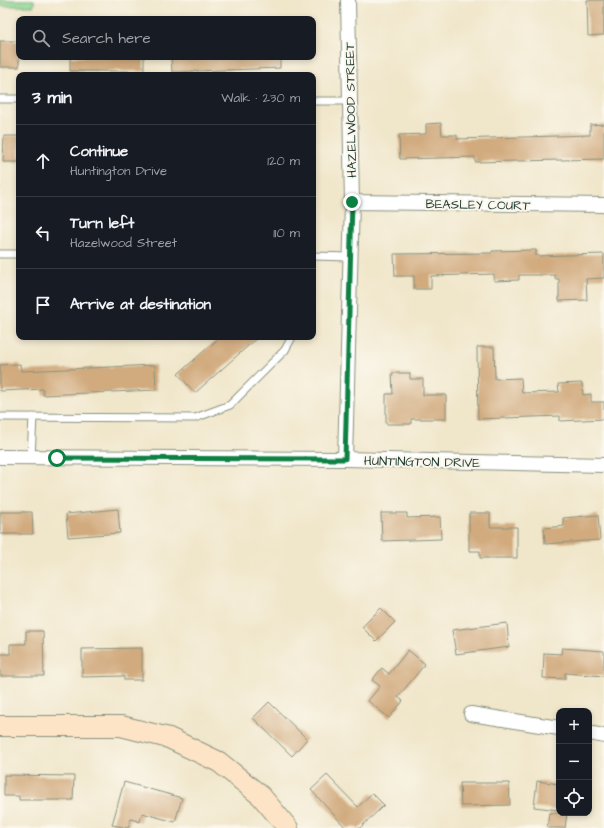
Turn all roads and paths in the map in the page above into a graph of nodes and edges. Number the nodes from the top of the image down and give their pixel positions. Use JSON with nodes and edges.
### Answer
{"nodes":[{"id":1,"x":348,"y":0,"type":"edge"},
{"id":2,"x":0,"y":98,"type":"edge"},
{"id":3,"x":16,"y":99,"type":"edge"},
{"id":4,"x":316,"y":101,"type":"edge"},
{"id":5,"x":350,"y":101,"type":"junction"},
{"id":6,"x":352,"y":202,"type":"junction"},
{"id":7,"x":604,"y":205,"type":"edge"},
{"id":8,"x":0,"y":254,"type":"edge"},
{"id":9,"x":16,"y":254,"type":"edge"},
{"id":10,"x":316,"y":256,"type":"edge"},
{"id":11,"x":350,"y":257,"type":"junction"},
{"id":12,"x":290,"y":340,"type":"edge"},
{"id":13,"x":0,"y":417,"type":"edge"},
{"id":14,"x":33,"y":418,"type":"junction"},
{"id":15,"x":0,"y":457,"type":"edge"},
{"id":16,"x":31,"y":457,"type":"junction"},
{"id":17,"x":345,"y":459,"type":"junction"},
{"id":18,"x":604,"y":465,"type":"edge"},
{"id":19,"x":471,"y":714,"type":"dead end"},
{"id":20,"x":0,"y":726,"type":"edge"},
{"id":21,"x":556,"y":728,"type":"edge"},
{"id":22,"x":592,"y":734,"type":"edge"},
{"id":23,"x":604,"y":736,"type":"edge"},
{"id":24,"x":288,"y":828,"type":"edge"}],
"edges":[{"from":1,"to":5,"type":"street","name":"HAZELWOOD STREET"},
{"from":2,"to":3,"type":"lane"},
{"from":4,"to":5,"type":"lane"},
{"from":5,"to":6,"type":"street","name":"HAZELWOOD STREET"},
{"from":6,"to":7,"type":"street","name":"BEASLEY COURT"},
{"from":6,"to":11,"type":"street","name":"HAZELWOOD STREET"},
{"from":8,"to":9,"type":"lane"},
{"from":10,"to":11,"type":"lane"},
{"from":11,"to":17,"type":"street","name":"HAZELWOOD STREET"},
{"from":12,"to":14,"type":"lane"},
{"from":13,"to":14,"type":"lane"},
{"from":14,"to":16,"type":"lane"},
{"from":15,"to":16,"type":"street","name":"HUNTINGTON DRIVE"},
{"from":16,"to":17,"type":"street","name":"HUNTINGTON DRIVE"},
{"from":17,"to":18,"type":"street","name":"HUNTINGTON DRIVE"},
{"from":19,"to":21,"type":"street"},
{"from":20,"to":24,"type":"street"},
{"from":22,"to":23,"type":"street"}]}
